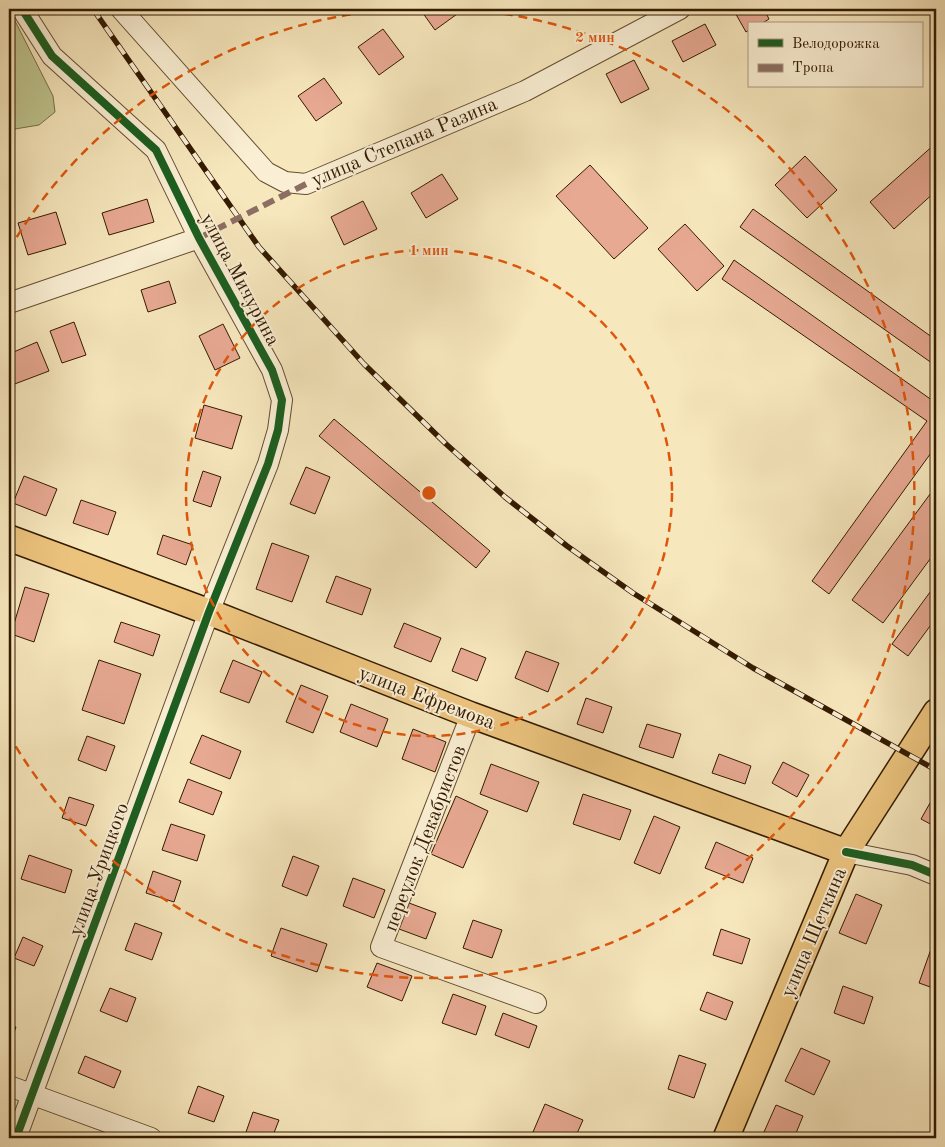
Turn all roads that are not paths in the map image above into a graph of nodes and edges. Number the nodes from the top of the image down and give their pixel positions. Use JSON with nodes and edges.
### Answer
{"nodes":[{"id":1,"x":22,"y":9,"type":"edge"},
{"id":2,"x":121,"y":9,"type":"edge"},
{"id":3,"x":680,"y":9,"type":"edge"},
{"id":4,"x":199,"y":238,"type":"junction"},
{"id":5,"x":9,"y":303,"type":"edge"},
{"id":6,"x":9,"y":538,"type":"edge"},
{"id":7,"x":209,"y":612,"type":"junction"},
{"id":8,"x":936,"y":712,"type":"edge"},
{"id":9,"x":471,"y":715,"type":"junction"},
{"id":10,"x":846,"y":852,"type":"junction"},
{"id":11,"x":936,"y":875,"type":"edge"},
{"id":12,"x":536,"y":1004,"type":"dead end"},
{"id":13,"x":9,"y":1086,"type":"edge"},
{"id":14,"x":33,"y":1094,"type":"junction"},
{"id":15,"x":16,"y":1138,"type":"edge"},
{"id":16,"x":151,"y":1138,"type":"edge"},
{"id":17,"x":726,"y":1138,"type":"edge"}],
"edges":[{"from":1,"to":4,"type":"street","name":"улица Мичурина"},
{"from":2,"to":3,"type":"street","name":"улица Степана Разина"},
{"from":4,"to":5,"type":"street"},
{"from":4,"to":7,"type":"street","name":"улица Мичурина"},
{"from":6,"to":7,"type":"main road","name":"улица Ефремова"},
{"from":7,"to":9,"type":"main road","name":"улица Ефремова"},
{"from":7,"to":14,"type":"street","name":"улица Урицкого"},
{"from":8,"to":10,"type":"main road","name":"улица Щеткина"},
{"from":9,"to":10,"type":"main road","name":"улица Ефремова"},
{"from":9,"to":12,"type":"street","name":"переулок Декабристов"},
{"from":10,"to":11,"type":"street"},
{"from":10,"to":17,"type":"main road","name":"улица Щеткина"},
{"from":13,"to":14,"type":"street"},
{"from":14,"to":15,"type":"street","name":"улица Урицкого"},
{"from":14,"to":16,"type":"street"}]}
